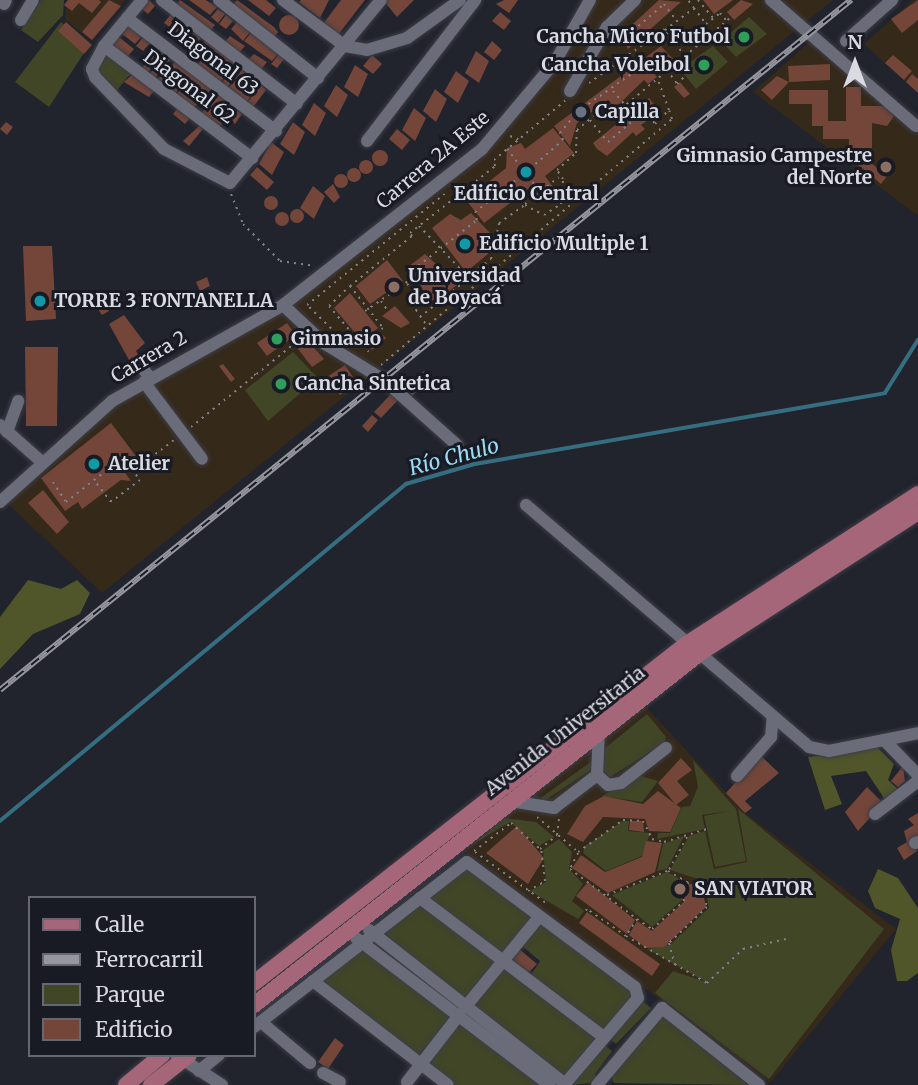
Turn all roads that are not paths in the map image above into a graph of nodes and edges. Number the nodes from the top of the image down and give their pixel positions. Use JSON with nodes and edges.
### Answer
{"nodes":[{"id":1,"x":33,"y":0,"type":"edge"},
{"id":2,"x":142,"y":0,"type":"edge"},
{"id":3,"x":162,"y":0,"type":"edge"},
{"id":4,"x":219,"y":0,"type":"edge"},
{"id":5,"x":283,"y":0,"type":"edge"},
{"id":6,"x":381,"y":0,"type":"edge"},
{"id":7,"x":460,"y":0,"type":"edge"},
{"id":8,"x":475,"y":0,"type":"edge"},
{"id":9,"x":590,"y":0,"type":"edge"},
{"id":10,"x":635,"y":0,"type":"edge"},
{"id":11,"x":771,"y":0,"type":"edge"},
{"id":12,"x":892,"y":0,"type":"edge"},
{"id":13,"x":127,"y":18,"type":"junction"},
{"id":14,"x":21,"y":20,"type":"dead end"},
{"id":15,"x":845,"y":41,"type":"dead end"},
{"id":16,"x":104,"y":46,"type":"junction"},
{"id":17,"x":345,"y":46,"type":"junction"},
{"id":18,"x":318,"y":78,"type":"junction"},
{"id":19,"x":572,"y":92,"type":"road end"},
{"id":20,"x":297,"y":104,"type":"junction"},
{"id":21,"x":916,"y":127,"type":"dead end"},
{"id":22,"x":276,"y":131,"type":"junction"},
{"id":23,"x":367,"y":141,"type":"dead end"},
{"id":24,"x":252,"y":158,"type":"junction"},
{"id":25,"x":333,"y":265,"type":"joint"},
{"id":26,"x":283,"y":305,"type":"junction"},
{"id":27,"x":141,"y":366,"type":"dead end"},
{"id":28,"x":147,"y":380,"type":"junction"},
{"id":29,"x":18,"y":401,"type":"dead end"},
{"id":30,"x":4,"y":429,"type":"edge"},
{"id":31,"x":457,"y":445,"type":"dead end"},
{"id":32,"x":202,"y":459,"type":"dead end"},
{"id":33,"x":43,"y":463,"type":"junction"},
{"id":34,"x":918,"y":494,"type":"edge"},
{"id":35,"x":0,"y":502,"type":"edge"},
{"id":36,"x":526,"y":505,"type":"dead end"},
{"id":37,"x":918,"y":512,"type":"edge"},
{"id":38,"x":694,"y":648,"type":"junction"},
{"id":39,"x":773,"y":716,"type":"junction"},
{"id":40,"x":599,"y":730,"type":"junction"},
{"id":41,"x":918,"y":733,"type":"edge"},
{"id":42,"x":886,"y":743,"type":"junction"},
{"id":43,"x":666,"y":748,"type":"dead end"},
{"id":44,"x":597,"y":775,"type":"junction"},
{"id":45,"x":918,"y":775,"type":"edge"},
{"id":46,"x":737,"y":776,"type":"dead end"},
{"id":47,"x":918,"y":781,"type":"edge"},
{"id":48,"x":510,"y":801,"type":"junction"},
{"id":49,"x":875,"y":814,"type":"dead end"},
{"id":50,"x":420,"y":898,"type":"junction"},
{"id":51,"x":539,"y":917,"type":"junction"},
{"id":52,"x":353,"y":927,"type":"junction"},
{"id":53,"x":373,"y":933,"type":"junction"},
{"id":54,"x":361,"y":942,"type":"junction"},
{"id":55,"x":502,"y":961,"type":"junction"},
{"id":56,"x":256,"y":981,"type":"edge"},
{"id":57,"x":313,"y":981,"type":"junction"},
{"id":58,"x":256,"y":1003,"type":"edge"},
{"id":59,"x":463,"y":1010,"type":"junction"},
{"id":60,"x":257,"y":1025,"type":"edge"},
{"id":61,"x":604,"y":1037,"type":"junction"},
{"id":62,"x":160,"y":1057,"type":"edge"},
{"id":63,"x":183,"y":1057,"type":"edge"},
{"id":64,"x":216,"y":1057,"type":"edge"},
{"id":65,"x":310,"y":1063,"type":"dead end"},
{"id":66,"x":420,"y":1065,"type":"junction"},
{"id":67,"x":199,"y":1071,"type":"junction"},
{"id":68,"x":323,"y":1073,"type":"dead end"},
{"id":69,"x":599,"y":1081,"type":"edge"},
{"id":70,"x":407,"y":1083,"type":"dead end"},
{"id":71,"x":341,"y":1084,"type":"edge"},
{"id":72,"x":126,"y":1085,"type":"edge"},
{"id":73,"x":151,"y":1085,"type":"edge"},
{"id":74,"x":222,"y":1085,"type":"edge"},
{"id":75,"x":448,"y":1085,"type":"edge"},
{"id":76,"x":550,"y":1085,"type":"edge"},
{"id":77,"x":565,"y":1085,"type":"edge"},
{"id":78,"x":613,"y":1085,"type":"edge"},
{"id":79,"x":759,"y":1085,"type":"edge"}],
"edges":[{"from":1,"to":14,"type":"street"},
{"from":2,"to":13,"type":"street"},
{"from":3,"to":20,"type":"street"},
{"from":4,"to":18,"type":"street"},
{"from":5,"to":17,"type":"street"},
{"from":6,"to":17,"type":"street"},
{"from":7,"to":17,"type":"street"},
{"from":8,"to":23,"type":"street"},
{"from":9,"to":25,"type":"street","name":"Carrera 2A Este"},
{"from":10,"to":19,"type":"street"},
{"from":11,"to":21,"type":"street"},
{"from":12,"to":15,"type":"street"},
{"from":13,"to":16,"type":"street"},
{"from":13,"to":22,"type":"street","name":"Diagonal 63"},
{"from":16,"to":24,"type":"street","name":"Diagonal 62"},
{"from":16,"to":24,"type":"street"},
{"from":17,"to":18,"type":"street"},
{"from":18,"to":20,"type":"street"},
{"from":20,"to":22,"type":"street"},
{"from":22,"to":24,"type":"street"},
{"from":25,"to":26,"type":"street","name":"Carrera 2"},
{"from":26,"to":28,"type":"street","name":"Carrera 2"},
{"from":26,"to":31,"type":"street"},
{"from":27,"to":28,"type":"street"},
{"from":28,"to":32,"type":"street"},
{"from":28,"to":33,"type":"street","name":"Carrera 2"},
{"from":29,"to":30,"type":"street"},
{"from":30,"to":33,"type":"street"},
{"from":33,"to":35,"type":"street","name":"Carrera 2"},
{"from":34,"to":38,"type":"main road","name":"Avenida Universitaria"},
{"from":36,"to":38,"type":"street"},
{"from":37,"to":38,"type":"main road","name":"Avenida Universitaria"},
{"from":38,"to":39,"type":"street"},
{"from":38,"to":40,"type":"main road","name":"Avenida Universitaria"},
{"from":38,"to":56,"type":"main road","name":"Avenida Universitaria"},
{"from":39,"to":42,"type":"street"},
{"from":39,"to":46,"type":"street"},
{"from":40,"to":44,"type":"street"},
{"from":40,"to":48,"type":"main road","name":"Avenida Universitaria"},
{"from":41,"to":42,"type":"street"},
{"from":42,"to":45,"type":"street"},
{"from":43,"to":44,"type":"street"},
{"from":44,"to":48,"type":"street"},
{"from":47,"to":49,"type":"street"},
{"from":48,"to":52,"type":"main road","name":"Avenida Universitaria"},
{"from":50,"to":51,"type":"street"},
{"from":50,"to":53,"type":"street"},
{"from":50,"to":55,"type":"street"},
{"from":51,"to":55,"type":"street"},
{"from":51,"to":61,"type":"street"},
{"from":52,"to":53,"type":"street"},
{"from":52,"to":54,"type":"street"},
{"from":52,"to":58,"type":"main road","name":"Avenida Universitaria"},
{"from":53,"to":54,"type":"street"},
{"from":53,"to":59,"type":"street"},
{"from":54,"to":57,"type":"street"},
{"from":54,"to":59,"type":"street"},
{"from":55,"to":59,"type":"street"},
{"from":55,"to":61,"type":"street"},
{"from":57,"to":60,"type":"street"},
{"from":57,"to":66,"type":"street"},
{"from":59,"to":66,"type":"street"},
{"from":59,"to":76,"type":"street"},
{"from":59,"to":77,"type":"street"},
{"from":60,"to":65,"type":"street"},
{"from":61,"to":77,"type":"street"},
{"from":62,"to":72,"type":"main road"},
{"from":63,"to":67,"type":"street"},
{"from":63,"to":73,"type":"main road"},
{"from":64,"to":67,"type":"street"},
{"from":66,"to":70,"type":"street"},
{"from":66,"to":75,"type":"street"},
{"from":67,"to":74,"type":"street"},
{"from":68,"to":71,"type":"street"},
{"from":69,"to":78,"type":"street"},
{"from":69,"to":79,"type":"street"}]}
